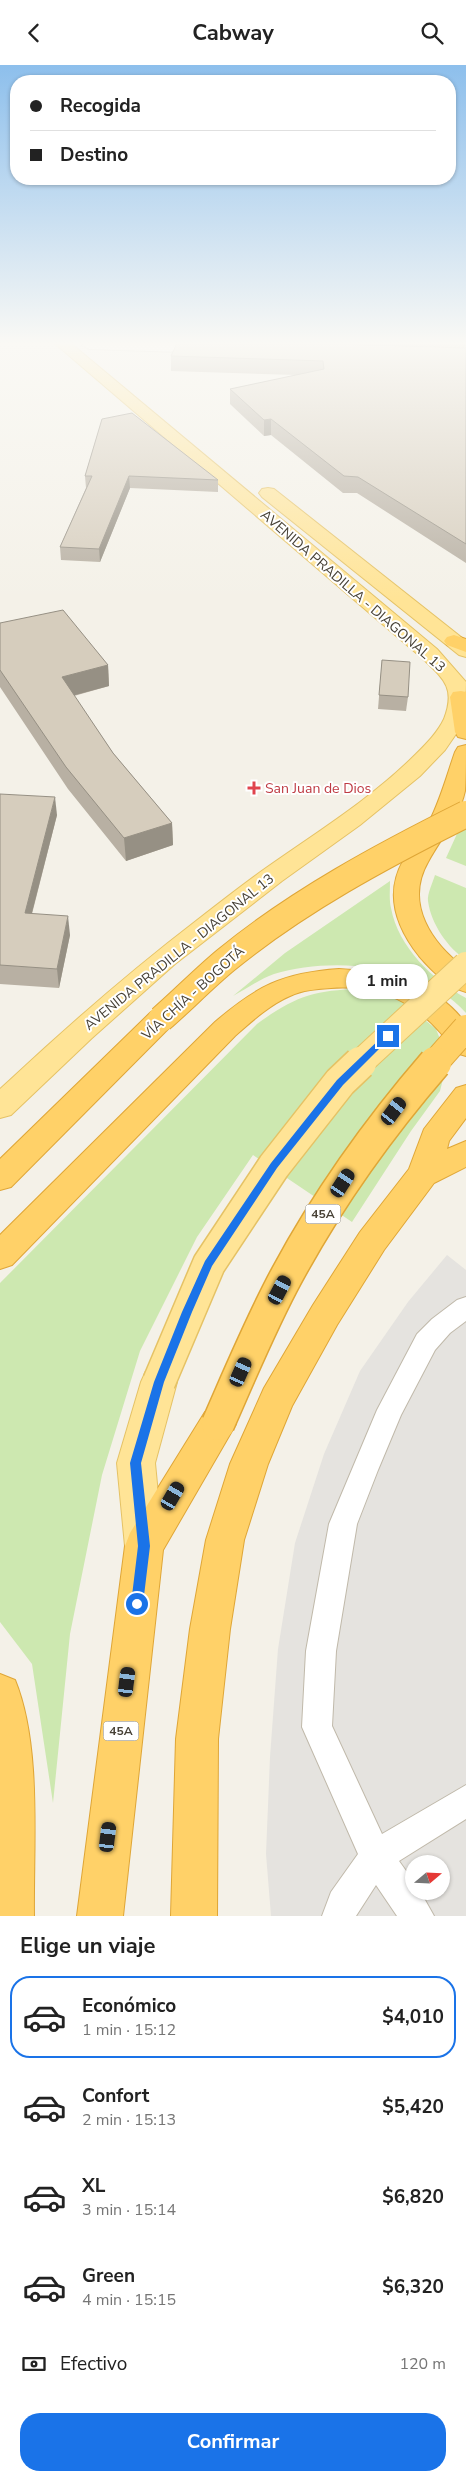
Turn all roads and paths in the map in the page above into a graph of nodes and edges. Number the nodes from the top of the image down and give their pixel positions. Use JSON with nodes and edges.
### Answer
{"nodes":[{"id":1,"x":161,"y":427,"type":"edge"},
{"id":2,"x":254,"y":481,"type":"dead end"},
{"id":3,"x":462,"y":646,"type":"edge"},
{"id":4,"x":462,"y":697,"type":"junction"},
{"id":5,"x":466,"y":731,"type":"edge"},
{"id":6,"x":466,"y":752,"type":"edge"},
{"id":7,"x":466,"y":813,"type":"edge"},
{"id":8,"x":466,"y":965,"type":"edge"},
{"id":9,"x":466,"y":983,"type":"edge"},
{"id":10,"x":466,"y":1028,"type":"edge"},
{"id":11,"x":466,"y":1046,"type":"edge"},
{"id":12,"x":466,"y":1096,"type":"edge"},
{"id":13,"x":0,"y":1107,"type":"edge"},
{"id":14,"x":466,"y":1153,"type":"edge"},
{"id":15,"x":423,"y":1174,"type":"junction"},
{"id":16,"x":0,"y":1178,"type":"edge"},
{"id":17,"x":0,"y":1257,"type":"edge"},
{"id":18,"x":466,"y":1307,"type":"edge"},
{"id":19,"x":144,"y":1546,"type":"junction"},
{"id":20,"x":0,"y":1695,"type":"edge"},
{"id":21,"x":466,"y":1801,"type":"edge"},
{"id":22,"x":376,"y":1856,"type":"junction"},
{"id":23,"x":11,"y":1916,"type":"edge"},
{"id":24,"x":100,"y":1916,"type":"edge"},
{"id":25,"x":194,"y":1916,"type":"edge"},
{"id":26,"x":339,"y":1916,"type":"edge"},
{"id":27,"x":417,"y":1916,"type":"edge"}],
"edges":[{"from":1,"to":4,"type":"main road","name":"AVENIDA PRADILLA - DIAGONAL 13"},
{"from":2,"to":3,"type":"main road","name":"AVENIDA PRADILLA - DIAGONAL 13"},
{"from":4,"to":5,"type":"highway"},
{"from":4,"to":13,"type":"main road","name":"AVENIDA PRADILLA - DIAGONAL 13"},
{"from":6,"to":9,"type":"highway"},
{"from":7,"to":16,"type":"highway","name":"VÍA CHÍA - BOGOTÁ","bridge":true},
{"from":8,"to":19,"type":"main road","bridge":true},
{"from":10,"to":19,"type":"highway","number":"45A","bridge":true},
{"from":11,"to":17,"type":"highway"},
{"from":12,"to":15,"type":"highway"},
{"from":14,"to":15,"type":"highway"},
{"from":15,"to":25,"type":"highway"},
{"from":18,"to":22,"type":"lane"},
{"from":19,"to":24,"type":"highway","number":"45A"},
{"from":20,"to":23,"type":"highway"},
{"from":21,"to":22,"type":"lane"},
{"from":22,"to":26,"type":"lane"},
{"from":22,"to":27,"type":"lane"}]}
